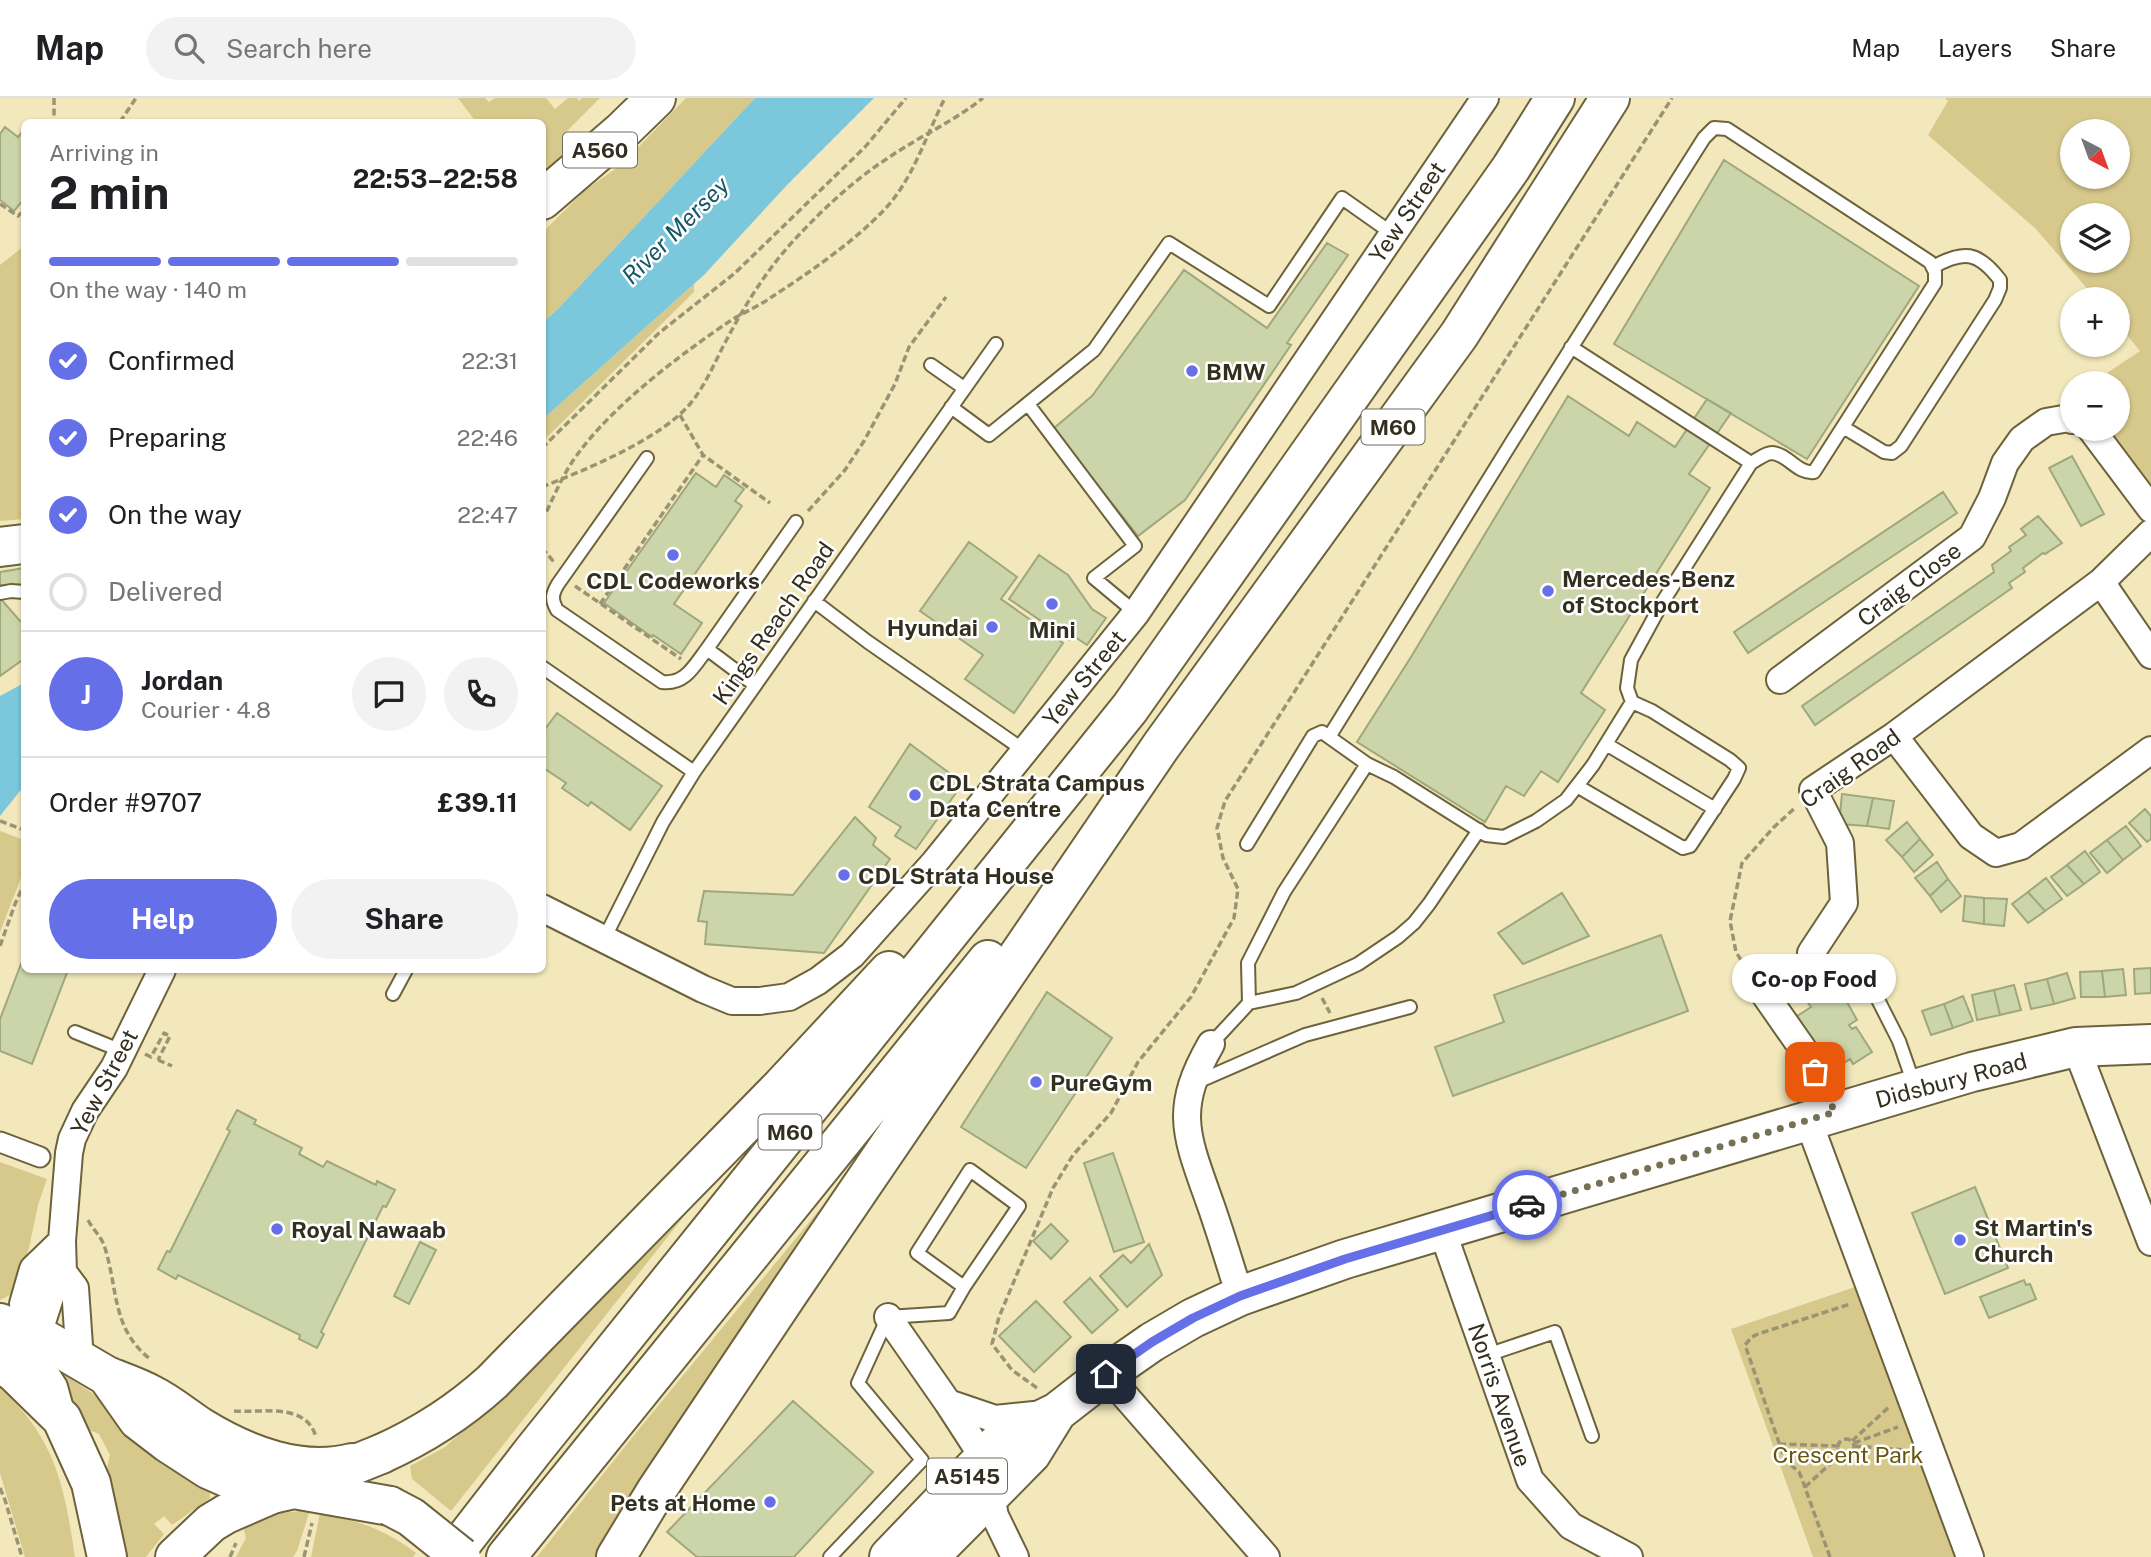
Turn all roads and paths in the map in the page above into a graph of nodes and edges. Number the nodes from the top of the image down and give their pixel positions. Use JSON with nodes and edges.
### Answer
{"nodes":[{"id":1,"x":54,"y":98,"type":"edge"},
{"id":2,"x":136,"y":98,"type":"edge"},
{"id":3,"x":656,"y":98,"type":"edge"},
{"id":4,"x":906,"y":98,"type":"edge"},
{"id":5,"x":945,"y":98,"type":"edge"},
{"id":6,"x":983,"y":98,"type":"edge"},
{"id":7,"x":1485,"y":98,"type":"edge"},
{"id":8,"x":1555,"y":98,"type":"edge"},
{"id":9,"x":1610,"y":98,"type":"edge"},
{"id":10,"x":54,"y":119,"type":"edge"},
{"id":11,"x":122,"y":119,"type":"edge"},
{"id":12,"x":928,"y":132,"type":"junction"},
{"id":13,"x":546,"y":197,"type":"edge"},
{"id":14,"x":0,"y":204,"type":"edge"},
{"id":15,"x":21,"y":214,"type":"edge"},
{"id":16,"x":1392,"y":234,"type":"junction"},
{"id":17,"x":1933,"y":267,"type":"junction"},
{"id":18,"x":946,"y":297,"type":"dead end"},
{"id":19,"x":740,"y":315,"type":"junction"},
{"id":20,"x":996,"y":344,"type":"dead end"},
{"id":21,"x":1572,"y":347,"type":"junction"},
{"id":22,"x":931,"y":365,"type":"dead end"},
{"id":23,"x":964,"y":388,"type":"junction"},
{"id":24,"x":1028,"y":404,"type":"junction"},
{"id":25,"x":951,"y":407,"type":"junction"},
{"id":26,"x":680,"y":415,"type":"junction"},
{"id":27,"x":2060,"y":420,"type":"edge"},
{"id":28,"x":1843,"y":426,"type":"junction"},
{"id":29,"x":2101,"y":441,"type":"edge"},
{"id":30,"x":546,"y":444,"type":"edge"},
{"id":31,"x":703,"y":455,"type":"junction"},
{"id":32,"x":648,"y":458,"type":"dead end"},
{"id":33,"x":1751,"y":463,"type":"junction"},
{"id":34,"x":563,"y":478,"type":"junction"},
{"id":35,"x":546,"y":484,"type":"edge"},
{"id":36,"x":770,"y":503,"type":"dead end"},
{"id":37,"x":2151,"y":509,"type":"edge"},
{"id":38,"x":546,"y":513,"type":"edge"},
{"id":39,"x":796,"y":522,"type":"joint"},
{"id":40,"x":2151,"y":533,"type":"edge"},
{"id":41,"x":21,"y":544,"type":"edge"},
{"id":42,"x":0,"y":547,"type":"edge"},
{"id":43,"x":546,"y":552,"type":"edge"},
{"id":44,"x":558,"y":566,"type":"dead end"},
{"id":45,"x":2101,"y":582,"type":"junction"},
{"id":46,"x":573,"y":585,"type":"dead end"},
{"id":47,"x":21,"y":592,"type":"edge"},
{"id":48,"x":0,"y":593,"type":"edge"},
{"id":49,"x":814,"y":601,"type":"junction"},
{"id":50,"x":600,"y":604,"type":"junction"},
{"id":51,"x":1136,"y":614,"type":"junction"},
{"id":52,"x":706,"y":649,"type":"junction"},
{"id":53,"x":2151,"y":655,"type":"edge"},
{"id":54,"x":683,"y":661,"type":"dead end"},
{"id":55,"x":546,"y":670,"type":"edge"},
{"id":56,"x":1780,"y":680,"type":"dead end"},
{"id":57,"x":755,"y":685,"type":"junction"},
{"id":58,"x":1632,"y":702,"type":"junction"},
{"id":59,"x":1130,"y":708,"type":"junction"},
{"id":60,"x":1894,"y":736,"type":"junction"},
{"id":61,"x":1329,"y":737,"type":"junction"},
{"id":62,"x":1606,"y":744,"type":"junction"},
{"id":63,"x":1161,"y":746,"type":"junction"},
{"id":64,"x":2151,"y":750,"type":"edge"},
{"id":65,"x":1025,"y":751,"type":"junction"},
{"id":66,"x":1367,"y":764,"type":"junction"},
{"id":67,"x":694,"y":772,"type":"junction"},
{"id":68,"x":1577,"y":786,"type":"junction"},
{"id":69,"x":1813,"y":790,"type":"junction"},
{"id":70,"x":1715,"y":809,"type":"junction"},
{"id":71,"x":0,"y":821,"type":"edge"},
{"id":72,"x":21,"y":829,"type":"edge"},
{"id":73,"x":1479,"y":830,"type":"junction"},
{"id":74,"x":1247,"y":844,"type":"dead end"},
{"id":75,"x":21,"y":891,"type":"edge"},
{"id":76,"x":546,"y":910,"type":"edge"},
{"id":77,"x":604,"y":939,"type":"junction"},
{"id":78,"x":0,"y":946,"type":"edge"},
{"id":79,"x":1811,"y":953,"type":"dead end"},
{"id":80,"x":1864,"y":972,"type":"dead end"},
{"id":81,"x":161,"y":973,"type":"edge"},
{"id":82,"x":404,"y":973,"type":"edge"},
{"id":83,"x":1754,"y":979,"type":"joint"},
{"id":84,"x":1314,"y":985,"type":"junction"},
{"id":85,"x":393,"y":995,"type":"dead end"},
{"id":86,"x":1249,"y":1003,"type":"junction"},
{"id":87,"x":1410,"y":1007,"type":"dead end"},
{"id":88,"x":1338,"y":1027,"type":"junction"},
{"id":89,"x":75,"y":1032,"type":"dead end"},
{"id":90,"x":1211,"y":1044,"type":"joint"},
{"id":91,"x":2151,"y":1044,"type":"edge"},
{"id":92,"x":2076,"y":1047,"type":"junction"},
{"id":93,"x":131,"y":1051,"type":"junction"},
{"id":94,"x":152,"y":1057,"type":"junction"},
{"id":95,"x":158,"y":1060,"type":"junction"},
{"id":96,"x":172,"y":1066,"type":"dead end"},
{"id":97,"x":1191,"y":1085,"type":"junction"},
{"id":98,"x":1915,"y":1088,"type":"junction"},
{"id":99,"x":1822,"y":1116,"type":"junction"},
{"id":100,"x":0,"y":1142,"type":"edge"},
{"id":101,"x":40,"y":1157,"type":"dead end"},
{"id":102,"x":88,"y":1213,"type":"dead end"},
{"id":103,"x":1442,"y":1230,"type":"junction"},
{"id":104,"x":62,"y":1241,"type":"junction"},
{"id":105,"x":2151,"y":1242,"type":"edge"},
{"id":106,"x":63,"y":1272,"type":"junction"},
{"id":107,"x":964,"y":1287,"type":"junction"},
{"id":108,"x":1240,"y":1296,"type":"junction"},
{"id":109,"x":1856,"y":1307,"type":"dead end"},
{"id":110,"x":888,"y":1317,"type":"junction"},
{"id":111,"x":10,"y":1335,"type":"edge"},
{"id":112,"x":1488,"y":1355,"type":"junction"},
{"id":113,"x":155,"y":1363,"type":"dead end"},
{"id":114,"x":94,"y":1368,"type":"junction"},
{"id":115,"x":1106,"y":1374,"type":"junction"},
{"id":116,"x":948,"y":1403,"type":"junction"},
{"id":117,"x":1891,"y":1405,"type":"dead end"},
{"id":118,"x":234,"y":1411,"type":"dead end"},
{"id":119,"x":1057,"y":1412,"type":"junction"},
{"id":120,"x":1919,"y":1419,"type":"junction"},
{"id":121,"x":1592,"y":1436,"type":"dead end"},
{"id":122,"x":316,"y":1443,"type":"dead end"},
{"id":123,"x":1779,"y":1444,"type":"junction"},
{"id":124,"x":1853,"y":1444,"type":"junction"},
{"id":125,"x":1839,"y":1446,"type":"junction"},
{"id":126,"x":1907,"y":1450,"type":"dead end"},
{"id":127,"x":1842,"y":1453,"type":"junction"},
{"id":128,"x":372,"y":1457,"type":"junction"},
{"id":129,"x":983,"y":1457,"type":"junction"},
{"id":130,"x":1805,"y":1487,"type":"junction"},
{"id":131,"x":0,"y":1489,"type":"edge"},
{"id":132,"x":991,"y":1495,"type":"junction"},
{"id":133,"x":293,"y":1499,"type":"junction"},
{"id":134,"x":22,"y":1557,"type":"edge"},
{"id":135,"x":107,"y":1557,"type":"edge"},
{"id":136,"x":175,"y":1557,"type":"edge"},
{"id":137,"x":304,"y":1557,"type":"edge"},
{"id":138,"x":451,"y":1557,"type":"edge"},
{"id":139,"x":461,"y":1557,"type":"edge"},
{"id":140,"x":506,"y":1557,"type":"edge"},
{"id":141,"x":616,"y":1557,"type":"edge"},
{"id":142,"x":830,"y":1557,"type":"edge"},
{"id":143,"x":889,"y":1557,"type":"edge"},
{"id":144,"x":929,"y":1557,"type":"edge"},
{"id":145,"x":1015,"y":1557,"type":"edge"},
{"id":146,"x":1266,"y":1557,"type":"edge"},
{"id":147,"x":1629,"y":1557,"type":"edge"},
{"id":148,"x":1830,"y":1557,"type":"edge"},
{"id":149,"x":1970,"y":1557,"type":"edge"}],
"edges":[{"from":1,"to":10,"type":"path"},
{"from":2,"to":11,"type":"path"},
{"from":3,"to":13,"type":"main road","number":"A560"},
{"from":4,"to":30,"type":"path"},
{"from":5,"to":12,"type":"path"},
{"from":6,"to":12,"type":"path"},
{"from":7,"to":16,"type":"street","name":"Yew Street"},
{"from":8,"to":59,"type":"main road","number":"M60"},
{"from":9,"to":63,"type":"main road","number":"M60"},
{"from":12,"to":19,"type":"path"},
{"from":12,"to":19,"type":"path"},
{"from":14,"to":15,"type":"path"},
{"from":16,"to":24,"type":"lane"},
{"from":16,"to":51,"type":"street","name":"Yew Street"},
{"from":17,"to":21,"type":"lane"},
{"from":17,"to":28,"type":"lane"},
{"from":17,"to":28,"type":"lane"},
{"from":18,"to":39,"type":"path"},
{"from":19,"to":26,"type":"path"},
{"from":19,"to":34,"type":"path"},
{"from":20,"to":23,"type":"lane","name":"Kings Reach Road"},
{"from":21,"to":33,"type":"lane"},
{"from":21,"to":61,"type":"lane"},
{"from":22,"to":23,"type":"lane"},
{"from":23,"to":25,"type":"lane","name":"Kings Reach Road"},
{"from":24,"to":25,"type":"lane"},
{"from":24,"to":51,"type":"lane"},
{"from":25,"to":49,"type":"lane","name":"Kings Reach Road"},
{"from":26,"to":31,"type":"path"},
{"from":26,"to":34,"type":"path"},
{"from":27,"to":56,"type":"street","name":"Craig Close"},
{"from":28,"to":33,"type":"lane"},
{"from":29,"to":37,"type":"street"},
{"from":31,"to":36,"type":"path"},
{"from":31,"to":50,"type":"path"},
{"from":32,"to":52,"type":"lane"},
{"from":33,"to":58,"type":"lane"},
{"from":34,"to":35,"type":"path"},
{"from":34,"to":38,"type":"path"},
{"from":39,"to":52,"type":"lane"},
{"from":40,"to":45,"type":"street","name":"Craig Road"},
{"from":41,"to":42,"type":"main road"},
{"from":43,"to":44,"type":"path"},
{"from":45,"to":53,"type":"street"},
{"from":45,"to":60,"type":"street","name":"Craig Road"},
{"from":46,"to":50,"type":"path"},
{"from":47,"to":48,"type":"lane"},
{"from":49,"to":57,"type":"lane","name":"Kings Reach Road"},
{"from":49,"to":65,"type":"lane"},
{"from":50,"to":54,"type":"path"},
{"from":51,"to":65,"type":"street","name":"Yew Street"},
{"from":52,"to":57,"type":"lane"},
{"from":55,"to":67,"type":"lane"},
{"from":57,"to":67,"type":"lane","name":"Kings Reach Road"},
{"from":58,"to":62,"type":"lane"},
{"from":58,"to":70,"type":"lane"},
{"from":59,"to":128,"type":"main road","number":"M60"},
{"from":59,"to":138,"type":"main road","number":"M60"},
{"from":60,"to":64,"type":"street"},
{"from":60,"to":69,"type":"street","name":"Craig Road"},
{"from":61,"to":66,"type":"lane"},
{"from":61,"to":74,"type":"lane"},
{"from":62,"to":68,"type":"lane"},
{"from":62,"to":70,"type":"lane"},
{"from":63,"to":140,"type":"main road","number":"M60"},
{"from":63,"to":141,"type":"main road","number":"M60"},
{"from":65,"to":77,"type":"street","name":"Yew Street"},
{"from":66,"to":73,"type":"lane"},
{"from":66,"to":86,"type":"lane"},
{"from":67,"to":77,"type":"lane","name":"Kings Reach Road"},
{"from":68,"to":70,"type":"lane"},
{"from":68,"to":73,"type":"lane"},
{"from":69,"to":79,"type":"street"},
{"from":69,"to":83,"type":"path","name":"Craig Road"},
{"from":71,"to":72,"type":"path"},
{"from":73,"to":84,"type":"lane"},
{"from":75,"to":78,"type":"path"},
{"from":76,"to":77,"type":"street","name":"Yew Street"},
{"from":80,"to":98,"type":"lane"},
{"from":81,"to":93,"type":"street","name":"Yew Street"},
{"from":82,"to":85,"type":"lane"},
{"from":83,"to":99,"type":"street"},
{"from":84,"to":86,"type":"lane"},
{"from":84,"to":88,"type":"path"},
{"from":86,"to":90,"type":"lane"},
{"from":87,"to":88,"type":"lane"},
{"from":88,"to":97,"type":"lane"},
{"from":89,"to":93,"type":"lane"},
{"from":90,"to":97,"type":"street"},
{"from":91,"to":92,"type":"main road","name":"Didsbury Road","number":"A5145"},
{"from":92,"to":98,"type":"main road","name":"Didsbury Road","number":"A5145"},
{"from":92,"to":105,"type":"street"},
{"from":93,"to":94,"type":"path"},
{"from":93,"to":104,"type":"street","name":"Yew Street"},
{"from":94,"to":95,"type":"path"},
{"from":94,"to":95,"type":"path"},
{"from":95,"to":96,"type":"path"},
{"from":97,"to":108,"type":"street"},
{"from":98,"to":99,"type":"main road","name":"Didsbury Road","number":"A5145"},
{"from":99,"to":103,"type":"main road","name":"Didsbury Road","number":"A5145"},
{"from":99,"to":120,"type":"street"},
{"from":100,"to":101,"type":"street"},
{"from":102,"to":113,"type":"path"},
{"from":103,"to":108,"type":"main road","name":"Didsbury Road","number":"A5145"},
{"from":103,"to":112,"type":"street","name":"Norris Avenue"},
{"from":104,"to":106,"type":"street","name":"Yew Street"},
{"from":104,"to":111,"type":"street"},
{"from":106,"to":111,"type":"street","name":"Yew Street"},
{"from":106,"to":114,"type":"street","name":"Yew Street"},
{"from":107,"to":107,"type":"lane"},
{"from":107,"to":110,"type":"lane"},
{"from":108,"to":115,"type":"main road","name":"Didsbury Road","number":"A5145"},
{"from":109,"to":123,"type":"path"},
{"from":110,"to":116,"type":"street"},
{"from":110,"to":142,"type":"lane"},
{"from":111,"to":114,"type":"main road"},
{"from":111,"to":135,"type":"main road"},
{"from":112,"to":121,"type":"lane"},
{"from":112,"to":147,"type":"street","name":"Norris Avenue"},
{"from":114,"to":128,"type":"main road"},
{"from":114,"to":133,"type":"main road"},
{"from":115,"to":119,"type":"main road","name":"Didsbury Road","number":"A5145"},
{"from":115,"to":146,"type":"street"},
{"from":116,"to":119,"type":"street"},
{"from":116,"to":129,"type":"street"},
{"from":117,"to":124,"type":"path"},
{"from":118,"to":122,"type":"path"},
{"from":119,"to":129,"type":"main road","name":"Didsbury Road","number":"A5145"},
{"from":119,"to":132,"type":"main road","name":"Didsbury Road","number":"A5145"},
{"from":120,"to":124,"type":"path"},
{"from":120,"to":149,"type":"street"},
{"from":123,"to":125,"type":"path"},
{"from":123,"to":130,"type":"path"},
{"from":124,"to":125,"type":"path"},
{"from":124,"to":126,"type":"path"},
{"from":124,"to":127,"type":"path"},
{"from":125,"to":127,"type":"path"},
{"from":127,"to":130,"type":"path"},
{"from":128,"to":133,"type":"main road"},
{"from":129,"to":132,"type":"street"},
{"from":129,"to":143,"type":"main road","name":"Didsbury Road","number":"A5145"},
{"from":130,"to":148,"type":"path"},
{"from":131,"to":134,"type":"path"},
{"from":132,"to":144,"type":"main road","name":"Didsbury Road","number":"A5145"},
{"from":132,"to":145,"type":"street"},
{"from":133,"to":136,"type":"main road"},
{"from":133,"to":137,"type":"path"},
{"from":133,"to":139,"type":"main road","bridge":true}]}
